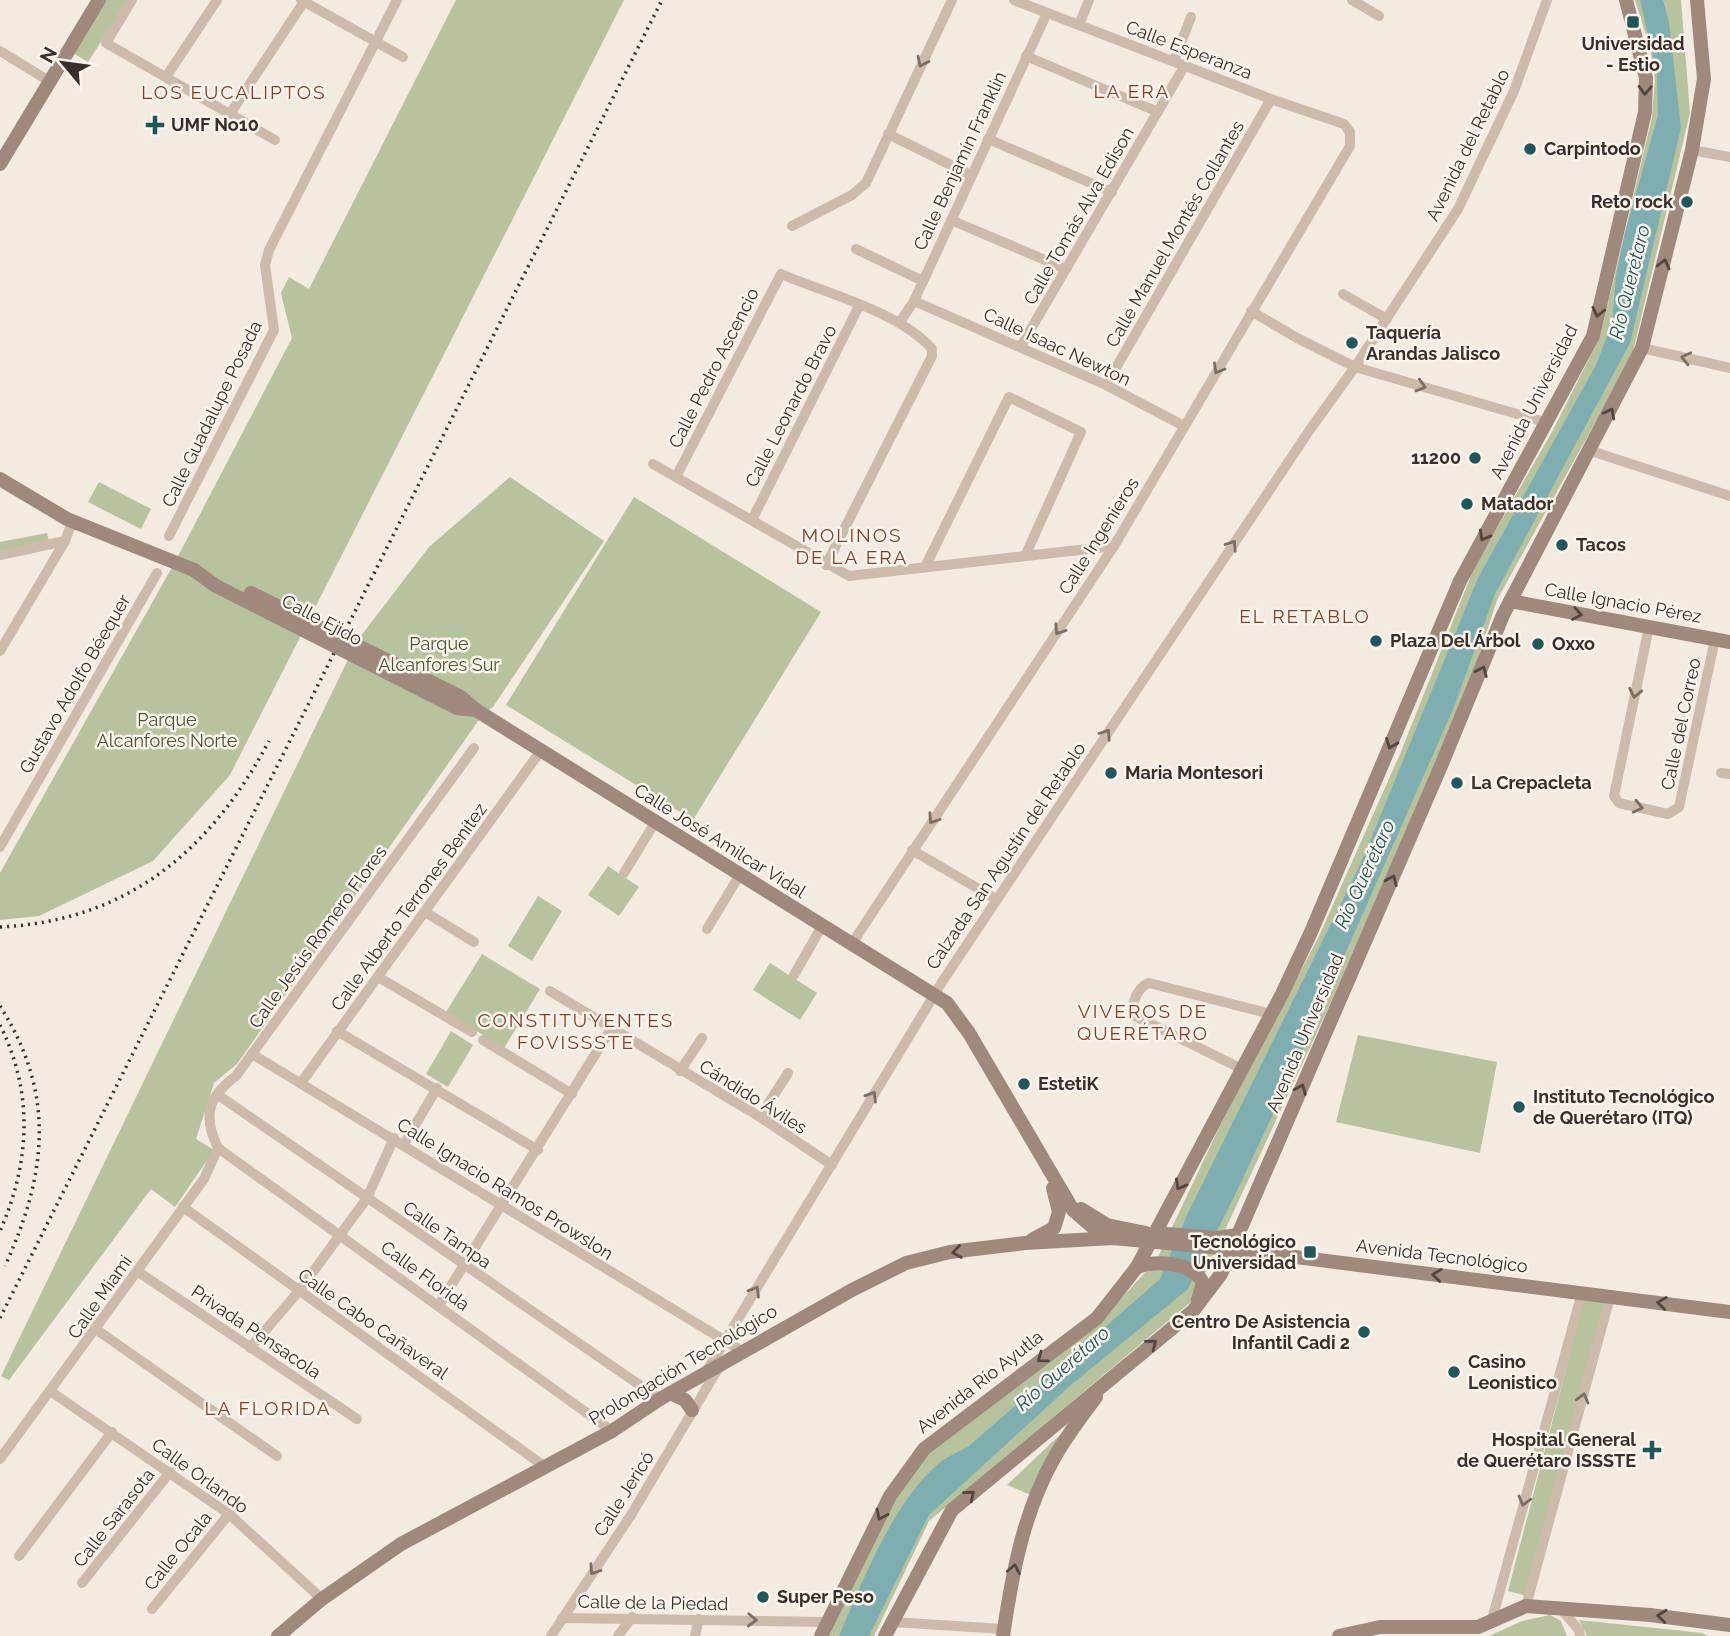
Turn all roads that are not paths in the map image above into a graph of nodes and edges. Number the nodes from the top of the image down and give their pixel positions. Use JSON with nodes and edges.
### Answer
{"nodes":[{"id":1,"x":99,"y":0,"type":"edge"},
{"id":2,"x":132,"y":0,"type":"edge"},
{"id":3,"x":217,"y":0,"type":"edge"},
{"id":4,"x":397,"y":0,"type":"edge"},
{"id":5,"x":952,"y":0,"type":"edge"},
{"id":6,"x":1014,"y":0,"type":"edge"},
{"id":7,"x":1089,"y":0,"type":"edge"},
{"id":8,"x":1352,"y":0,"type":"edge"},
{"id":9,"x":1547,"y":0,"type":"edge"},
{"id":10,"x":1626,"y":0,"type":"edge"},
{"id":11,"x":1697,"y":0,"type":"edge"},
{"id":12,"x":304,"y":1,"type":"edge"},
{"id":13,"x":1047,"y":13,"type":"junction"},
{"id":14,"x":1379,"y":16,"type":"dead end"},
{"id":15,"x":1191,"y":18,"type":"dead end"},
{"id":16,"x":1079,"y":25,"type":"junction"},
{"id":17,"x":375,"y":41,"type":"junction"},
{"id":18,"x":0,"y":51,"type":"edge"},
{"id":19,"x":1026,"y":56,"type":"junction"},
{"id":20,"x":403,"y":57,"type":"dead end"},
{"id":21,"x":1174,"y":61,"type":"junction"},
{"id":22,"x":1185,"y":65,"type":"junction"},
{"id":23,"x":166,"y":77,"type":"junction"},
{"id":24,"x":49,"y":81,"type":"junction"},
{"id":25,"x":1271,"y":99,"type":"junction"},
{"id":26,"x":1158,"y":112,"type":"junction"},
{"id":27,"x":230,"y":114,"type":"junction"},
{"id":28,"x":1350,"y":132,"type":"joint"},
{"id":29,"x":888,"y":134,"type":"junction"},
{"id":30,"x":988,"y":139,"type":"junction"},
{"id":31,"x":275,"y":140,"type":"dead end"},
{"id":32,"x":1692,"y":150,"type":"junction"},
{"id":33,"x":1730,"y":158,"type":"edge"},
{"id":34,"x":0,"y":164,"type":"edge"},
{"id":35,"x":971,"y":175,"type":"junction"},
{"id":36,"x":1112,"y":192,"type":"junction"},
{"id":37,"x":951,"y":220,"type":"junction"},
{"id":38,"x":792,"y":226,"type":"dead end"},
{"id":39,"x":856,"y":249,"type":"dead end"},
{"id":40,"x":1066,"y":269,"type":"junction"},
{"id":41,"x":923,"y":281,"type":"junction"},
{"id":42,"x":1343,"y":294,"type":"dead end"},
{"id":43,"x":914,"y":301,"type":"junction"},
{"id":44,"x":859,"y":306,"type":"junction"},
{"id":45,"x":1251,"y":311,"type":"junction"},
{"id":46,"x":1387,"y":319,"type":"junction"},
{"id":47,"x":900,"y":322,"type":"junction"},
{"id":48,"x":1021,"y":346,"type":"junction"},
{"id":49,"x":1642,"y":348,"type":"junction"},
{"id":50,"x":1356,"y":367,"type":"junction"},
{"id":51,"x":1730,"y":368,"type":"edge"},
{"id":52,"x":1106,"y":385,"type":"junction"},
{"id":53,"x":1548,"y":422,"type":"junction"},
{"id":54,"x":1184,"y":426,"type":"junction"},
{"id":55,"x":1591,"y":451,"type":"junction"},
{"id":56,"x":653,"y":464,"type":"dead end"},
{"id":57,"x":676,"y":477,"type":"junction"},
{"id":58,"x":0,"y":479,"type":"edge"},
{"id":59,"x":1730,"y":496,"type":"edge"},
{"id":60,"x":752,"y":520,"type":"junction"},
{"id":61,"x":72,"y":522,"type":"junction"},
{"id":62,"x":169,"y":536,"type":"dead end"},
{"id":63,"x":65,"y":541,"type":"junction"},
{"id":64,"x":1114,"y":546,"type":"junction"},
{"id":65,"x":1026,"y":554,"type":"junction"},
{"id":66,"x":0,"y":555,"type":"edge"},
{"id":67,"x":826,"y":565,"type":"junction"},
{"id":68,"x":925,"y":567,"type":"junction"},
{"id":69,"x":157,"y":573,"type":"dead end"},
{"id":70,"x":1510,"y":601,"type":"junction"},
{"id":71,"x":1649,"y":627,"type":"junction"},
{"id":72,"x":1715,"y":639,"type":"junction"},
{"id":73,"x":1730,"y":642,"type":"edge"},
{"id":74,"x":0,"y":651,"type":"edge"},
{"id":75,"x":482,"y":714,"type":"joint"},
{"id":76,"x":474,"y":748,"type":"dead end"},
{"id":77,"x":542,"y":750,"type":"junction"},
{"id":78,"x":654,"y":824,"type":"junction"},
{"id":79,"x":0,"y":847,"type":"edge"},
{"id":80,"x":912,"y":850,"type":"junction"},
{"id":81,"x":624,"y":873,"type":"dead end"},
{"id":82,"x":739,"y":876,"type":"junction"},
{"id":83,"x":996,"y":899,"type":"junction"},
{"id":84,"x":425,"y":912,"type":"junction"},
{"id":85,"x":822,"y":926,"type":"junction"},
{"id":86,"x":707,"y":929,"type":"dead end"},
{"id":87,"x":474,"y":942,"type":"dead end"},
{"id":88,"x":851,"y":945,"type":"junction"},
{"id":89,"x":794,"y":975,"type":"dead end"},
{"id":90,"x":378,"y":977,"type":"junction"},
{"id":91,"x":550,"y":990,"type":"dead end"},
{"id":92,"x":933,"y":995,"type":"junction"},
{"id":93,"x":1271,"y":1014,"type":"junction"},
{"id":94,"x":611,"y":1029,"type":"junction"},
{"id":95,"x":337,"y":1031,"type":"junction"},
{"id":96,"x":472,"y":1032,"type":"dead end"},
{"id":97,"x":702,"y":1038,"type":"dead end"},
{"id":98,"x":482,"y":1040,"type":"dead end"},
{"id":99,"x":252,"y":1054,"type":"junction"},
{"id":100,"x":1242,"y":1069,"type":"junction"},
{"id":101,"x":680,"y":1070,"type":"junction"},
{"id":102,"x":788,"y":1073,"type":"dead end"},
{"id":103,"x":301,"y":1083,"type":"junction"},
{"id":104,"x":435,"y":1086,"type":"junction"},
{"id":105,"x":572,"y":1094,"type":"junction"},
{"id":106,"x":218,"y":1095,"type":"junction"},
{"id":107,"x":760,"y":1117,"type":"junction"},
{"id":108,"x":399,"y":1141,"type":"junction"},
{"id":109,"x":218,"y":1148,"type":"junction"},
{"id":110,"x":538,"y":1150,"type":"junction"},
{"id":111,"x":832,"y":1165,"type":"junction"},
{"id":112,"x":1054,"y":1185,"type":"junction"},
{"id":113,"x":367,"y":1198,"type":"junction"},
{"id":114,"x":502,"y":1206,"type":"junction"},
{"id":115,"x":183,"y":1207,"type":"junction"},
{"id":116,"x":340,"y":1235,"type":"junction"},
{"id":117,"x":1238,"y":1235,"type":"junction"},
{"id":118,"x":1113,"y":1238,"type":"junction"},
{"id":119,"x":1157,"y":1238,"type":"junction"},
{"id":120,"x":1025,"y":1243,"type":"junction"},
{"id":121,"x":1215,"y":1243,"type":"junction"},
{"id":122,"x":1232,"y":1249,"type":"junction"},
{"id":123,"x":1137,"y":1267,"type":"junction"},
{"id":124,"x":466,"y":1268,"type":"junction"},
{"id":125,"x":137,"y":1271,"type":"junction"},
{"id":126,"x":299,"y":1291,"type":"junction"},
{"id":127,"x":1582,"y":1293,"type":"junction"},
{"id":128,"x":1610,"y":1297,"type":"junction"},
{"id":129,"x":439,"y":1305,"type":"junction"},
{"id":130,"x":1193,"y":1311,"type":"junction"},
{"id":131,"x":1730,"y":1312,"type":"edge"},
{"id":132,"x":1097,"y":1318,"type":"joint"},
{"id":133,"x":97,"y":1330,"type":"junction"},
{"id":134,"x":724,"y":1340,"type":"junction"},
{"id":135,"x":250,"y":1348,"type":"junction"},
{"id":136,"x":741,"y":1351,"type":"junction"},
{"id":137,"x":719,"y":1366,"type":"junction"},
{"id":138,"x":703,"y":1376,"type":"junction"},
{"id":139,"x":1112,"y":1377,"type":"junction"},
{"id":140,"x":50,"y":1391,"type":"junction"},
{"id":141,"x":665,"y":1396,"type":"junction"},
{"id":142,"x":692,"y":1410,"type":"junction"},
{"id":143,"x":357,"y":1419,"type":"dead end"},
{"id":144,"x":612,"y":1431,"type":"junction"},
{"id":145,"x":112,"y":1432,"type":"junction"},
{"id":146,"x":277,"y":1456,"type":"dead end"},
{"id":147,"x":0,"y":1459,"type":"edge"},
{"id":148,"x":544,"y":1466,"type":"junction"},
{"id":149,"x":170,"y":1472,"type":"junction"},
{"id":150,"x":229,"y":1514,"type":"junction"},
{"id":151,"x":19,"y":1556,"type":"dead end"},
{"id":152,"x":82,"y":1583,"type":"dead end"},
{"id":153,"x":321,"y":1599,"type":"junction"},
{"id":154,"x":1526,"y":1606,"type":"junction"},
{"id":155,"x":1559,"y":1607,"type":"junction"},
{"id":156,"x":152,"y":1609,"type":"dead end"},
{"id":157,"x":632,"y":1617,"type":"junction"},
{"id":158,"x":562,"y":1618,"type":"junction"},
{"id":159,"x":699,"y":1619,"type":"junction"},
{"id":160,"x":828,"y":1622,"type":"junction"},
{"id":161,"x":892,"y":1622,"type":"junction"},
{"id":162,"x":1484,"y":1625,"type":"junction"},
{"id":163,"x":1726,"y":1628,"type":"edge"},
{"id":164,"x":1004,"y":1633,"type":"edge"},
{"id":165,"x":278,"y":1636,"type":"edge"},
{"id":166,"x":551,"y":1636,"type":"edge"},
{"id":167,"x":618,"y":1636,"type":"edge"},
{"id":168,"x":695,"y":1636,"type":"edge"},
{"id":169,"x":821,"y":1636,"type":"edge"},
{"id":170,"x":885,"y":1636,"type":"edge"},
{"id":171,"x":1339,"y":1636,"type":"edge"},
{"id":172,"x":1460,"y":1636,"type":"edge"},
{"id":173,"x":1580,"y":1636,"type":"edge"}],
"edges":[{"from":1,"to":24,"type":"street"},
{"from":2,"to":23,"type":"street"},
{"from":3,"to":23,"type":"street"},
{"from":4,"to":17,"type":"street","name":"Calle Guadalupe Posada"},
{"from":5,"to":29,"type":"street","one_way":true},
{"from":6,"to":13,"type":"street","name":"Calle Esperanza"},
{"from":7,"to":16,"type":"street"},
{"from":8,"to":14,"type":"street"},
{"from":9,"to":46,"type":"street","name":"Avenida del Retablo"},
{"from":10,"to":53,"type":"street","name":"Avenida Universidad","one_way":true},
{"from":11,"to":32,"type":"street","name":"Avenida Universidad"},
{"from":12,"to":17,"type":"street"},
{"from":12,"to":27,"type":"street"},
{"from":13,"to":16,"type":"street","name":"Calle Esperanza"},
{"from":13,"to":19,"type":"street","name":"Calle Benjamín Franklin"},
{"from":15,"to":21,"type":"street"},
{"from":16,"to":21,"type":"street","name":"Calle Esperanza"},
{"from":17,"to":20,"type":"street"},
{"from":17,"to":62,"type":"street","name":"Calle Guadalupe Posada"},
{"from":18,"to":24,"type":"street"},
{"from":19,"to":26,"type":"street"},
{"from":19,"to":30,"type":"street","name":"Calle Benjamín Franklin"},
{"from":21,"to":22,"type":"street","name":"Calle Esperanza"},
{"from":22,"to":25,"type":"street","name":"Calle Esperanza"},
{"from":22,"to":26,"type":"street","name":"Calle Tomás Alva Edison"},
{"from":23,"to":27,"type":"street"},
{"from":24,"to":34,"type":"street"},
{"from":25,"to":28,"type":"street","name":"Calle Esperanza"},
{"from":25,"to":52,"type":"street","name":"Calle Manuel Montés Collantes"},
{"from":26,"to":36,"type":"street","name":"Calle Tomás Alva Edison"},
{"from":27,"to":31,"type":"street"},
{"from":28,"to":45,"type":"street","name":"Calle Ingenieros"},
{"from":29,"to":35,"type":"street"},
{"from":29,"to":38,"type":"street"},
{"from":30,"to":35,"type":"street","name":"Calle Benjamín Franklin"},
{"from":30,"to":36,"type":"street"},
{"from":32,"to":33,"type":"street"},
{"from":49,"to":32,"type":"street","name":"Avenida Universidad","one_way":true},
{"from":35,"to":37,"type":"street","name":"Calle Benjamín Franklin"},
{"from":36,"to":40,"type":"street","name":"Calle Tomás Alva Edison"},
{"from":37,"to":40,"type":"street"},
{"from":37,"to":41,"type":"street","name":"Calle Benjamín Franklin"},
{"from":39,"to":41,"type":"street"},
{"from":40,"to":48,"type":"street","name":"Calle Tomás Alva Edison"},
{"from":41,"to":43,"type":"street","name":"Calle Benjamín Franklin"},
{"from":42,"to":46,"type":"street"},
{"from":43,"to":47,"type":"street","name":"Calle Benjamín Franklin"},
{"from":43,"to":48,"type":"street","name":"Calle Isaac Newton"},
{"from":44,"to":47,"type":"street"},
{"from":44,"to":57,"type":"street","name":"Calle Pedro Ascencio"},
{"from":44,"to":60,"type":"street","name":"Calle Leonardo Bravo"},
{"from":45,"to":50,"type":"street"},
{"from":45,"to":54,"type":"street","name":"Calle Ingenieros","one_way":true},
{"from":46,"to":50,"type":"street","name":"Avenida del Retablo"},
{"from":47,"to":67,"type":"street"},
{"from":48,"to":52,"type":"street","name":"Calle Isaac Newton"},
{"from":51,"to":49,"type":"street","one_way":true},
{"from":55,"to":49,"type":"street","name":"Avenida Universidad","one_way":true},
{"from":50,"to":53,"type":"street","one_way":true},
{"from":83,"to":50,"type":"street","name":"Calzada San Agustín del Retablo","one_way":true},
{"from":52,"to":54,"type":"street","name":"Calle Isaac Newton"},
{"from":53,"to":93,"type":"street","name":"Avenida Universidad","one_way":true},
{"from":54,"to":64,"type":"street","name":"Calle Ingenieros"},
{"from":55,"to":59,"type":"street"},
{"from":55,"to":70,"type":"street","name":"Avenida Universidad"},
{"from":56,"to":57,"type":"street"},
{"from":57,"to":60,"type":"street"},
{"from":58,"to":61,"type":"street","name":"Calle Ejido"},
{"from":60,"to":67,"type":"street"},
{"from":61,"to":63,"type":"street"},
{"from":61,"to":75,"type":"street","name":"Calle Ejido","bridge":true},
{"from":63,"to":66,"type":"street"},
{"from":63,"to":74,"type":"street"},
{"from":64,"to":65,"type":"street"},
{"from":64,"to":80,"type":"street","name":"Calle Ingenieros","one_way":true},
{"from":65,"to":68,"type":"street"},
{"from":65,"to":68,"type":"street"},
{"from":67,"to":68,"type":"street"},
{"from":69,"to":79,"type":"street","name":"Gustavo Adolfo Béequer"},
{"from":70,"to":71,"type":"street","name":"Calle Ignacio Pérez","one_way":true},
{"from":117,"to":70,"type":"street","name":"Avenida Universidad","one_way":true},
{"from":71,"to":72,"type":"street","name":"Calle Ignacio Pérez"},
{"from":71,"to":72,"type":"street","name":"Calle del Correo","one_way":true},
{"from":72,"to":73,"type":"street","name":"Calle Ignacio Pérez"},
{"from":75,"to":77,"type":"street","name":"Calle José Amilcar Vidal"},
{"from":76,"to":99,"type":"street","name":"Calle Jesús Romero Flores"},
{"from":77,"to":78,"type":"street","name":"Calle José Amilcar Vidal"},
{"from":77,"to":84,"type":"street","name":"Calle Alberto Terrones Benítez"},
{"from":78,"to":81,"type":"street"},
{"from":78,"to":82,"type":"street","name":"Calle José Amilcar Vidal"},
{"from":80,"to":83,"type":"street"},
{"from":80,"to":88,"type":"street","name":"Calle Ingenieros"},
{"from":82,"to":85,"type":"street","name":"Calle José Amilcar Vidal"},
{"from":82,"to":86,"type":"street"},
{"from":83,"to":92,"type":"street","name":"Calzada San Agustín del Retablo"},
{"from":84,"to":87,"type":"street"},
{"from":84,"to":90,"type":"street","name":"Calle Alberto Terrones Benítez"},
{"from":85,"to":88,"type":"street","name":"Calle José Amilcar Vidal"},
{"from":85,"to":89,"type":"street"},
{"from":88,"to":92,"type":"street","name":"Calle José Amilcar Vidal"},
{"from":90,"to":95,"type":"street","name":"Calle Alberto Terrones Benítez"},
{"from":90,"to":96,"type":"street"},
{"from":91,"to":94,"type":"street","name":"Cándido Áviles"},
{"from":111,"to":92,"type":"street","name":"Calzada San Agustín del Retablo","one_way":true},
{"from":92,"to":112,"type":"street","name":"Calle José Amilcar Vidal"},
{"from":93,"to":100,"type":"street","name":"Avenida Universidad"},
{"from":93,"to":100,"type":"street"},
{"from":94,"to":101,"type":"street","name":"Cándido Áviles"},
{"from":94,"to":105,"type":"street"},
{"from":95,"to":103,"type":"street","name":"Calle Alberto Terrones Benítez"},
{"from":95,"to":104,"type":"street"},
{"from":97,"to":101,"type":"street"},
{"from":98,"to":105,"type":"street"},
{"from":99,"to":103,"type":"street","name":"Calle Ignacio Ramos Prowslon"},
{"from":99,"to":106,"type":"street","name":"Calle Jesús Romero Flores"},
{"from":100,"to":119,"type":"street","name":"Avenida Universidad","one_way":true},
{"from":101,"to":107,"type":"street","name":"Cándido Áviles"},
{"from":102,"to":107,"type":"street"},
{"from":103,"to":108,"type":"street","name":"Calle Ignacio Ramos Prowslon"},
{"from":104,"to":108,"type":"street"},
{"from":104,"to":110,"type":"street"},
{"from":105,"to":110,"type":"street"},
{"from":106,"to":109,"type":"street","name":"Calle Jesús Romero Flores"},
{"from":106,"to":113,"type":"street","name":"Calle Tampa"},
{"from":107,"to":111,"type":"street","name":"Cándido Áviles"},
{"from":108,"to":113,"type":"street"},
{"from":108,"to":114,"type":"street","name":"Calle Ignacio Ramos Prowslon"},
{"from":109,"to":115,"type":"street","name":"Calle Miami"},
{"from":109,"to":116,"type":"street","name":"Calle Florida"},
{"from":110,"to":114,"type":"street"},
{"from":134,"to":111,"type":"street","name":"Calzada San Agustín del Retablo","one_way":true},
{"from":112,"to":118,"type":"street","name":"Calle José Amilcar Vidal"},
{"from":112,"to":119,"type":"street","name":"Calle José Amilcar Vidal"},
{"from":112,"to":120,"type":"street"},
{"from":113,"to":116,"type":"street"},
{"from":113,"to":124,"type":"street","name":"Calle Tampa"},
{"from":114,"to":124,"type":"street"},
{"from":114,"to":134,"type":"street","name":"Calle Ignacio Ramos Prowslon"},
{"from":115,"to":125,"type":"street","name":"Calle Miami"},
{"from":115,"to":126,"type":"street","name":"Calle Cabo Cañaveral"},
{"from":116,"to":126,"type":"street"},
{"from":116,"to":129,"type":"street","name":"Calle Florida"},
{"from":117,"to":121,"type":"street"},
{"from":117,"to":122,"type":"street","name":"Avenida Universidad"},
{"from":118,"to":119,"type":"street","name":"Prolongación Tecnológico"},
{"from":118,"to":120,"type":"street","name":"Prolongación Tecnológico"},
{"from":119,"to":121,"type":"street","name":"Avenida Tecnológico"},
{"from":119,"to":123,"type":"street","name":"Avenida Universidad"},
{"from":120,"to":136,"type":"street","name":"Prolongación Tecnológico","one_way":true},
{"from":121,"to":122,"type":"street","name":"Avenida Tecnológico"},
{"from":127,"to":122,"type":"street","name":"Avenida Tecnológico","one_way":true},
{"from":122,"to":130,"type":"street","name":"Avenida Universidad"},
{"from":123,"to":130,"type":"street"},
{"from":123,"to":132,"type":"street","name":"Avenida Universidad"},
{"from":124,"to":129,"type":"street"},
{"from":124,"to":141,"type":"street","name":"Calle Tampa"},
{"from":125,"to":133,"type":"street","name":"Calle Miami"},
{"from":125,"to":135,"type":"street","name":"Privada Pensacola"},
{"from":126,"to":135,"type":"street"},
{"from":126,"to":148,"type":"street","name":"Calle Cabo Cañaveral"},
{"from":127,"to":128,"type":"street","name":"Avenida Tecnológico"},
{"from":127,"to":162,"type":"street","one_way":true},
{"from":131,"to":128,"type":"street","name":"Avenida Tecnológico","one_way":true},
{"from":154,"to":128,"type":"street","one_way":true},
{"from":129,"to":144,"type":"street","name":"Calle Florida"},
{"from":139,"to":130,"type":"street","name":"Avenida Universidad","one_way":true},
{"from":132,"to":160,"type":"street","name":"Avenida Río Ayutla","one_way":true},
{"from":133,"to":140,"type":"street","name":"Calle Miami"},
{"from":133,"to":146,"type":"street"},
{"from":134,"to":136,"type":"street","name":"Calle Ignacio Ramos Prowslon"},
{"from":134,"to":138,"type":"street","name":"Calzada San Agustín del Retablo"},
{"from":135,"to":143,"type":"street","name":"Privada Pensacola"},
{"from":136,"to":137,"type":"street","name":"Prolongación Tecnológico"},
{"from":137,"to":138,"type":"street","name":"Prolongación Tecnológico"},
{"from":137,"to":142,"type":"street","name":"Calle Jericó"},
{"from":138,"to":141,"type":"street","name":"Prolongación Tecnológico"},
{"from":161,"to":139,"type":"street","one_way":true},
{"from":164,"to":139,"type":"street","one_way":true},
{"from":140,"to":145,"type":"street","name":"Calle Orlando"},
{"from":140,"to":147,"type":"street","name":"Calle Miami"},
{"from":141,"to":142,"type":"street"},
{"from":141,"to":144,"type":"street","name":"Prolongación Tecnológico"},
{"from":142,"to":158,"type":"street","name":"Calle Jericó","one_way":true},
{"from":144,"to":148,"type":"street","name":"Prolongación Tecnológico"},
{"from":145,"to":149,"type":"street","name":"Calle Orlando"},
{"from":145,"to":151,"type":"street"},
{"from":148,"to":153,"type":"street","name":"Prolongación Tecnológico"},
{"from":149,"to":150,"type":"street","name":"Calle Orlando"},
{"from":149,"to":152,"type":"street","name":"Calle Sarasota"},
{"from":150,"to":153,"type":"street","name":"Calle Orlando"},
{"from":150,"to":156,"type":"street","name":"Calle Ocala"},
{"from":153,"to":165,"type":"street","name":"Prolongación Tecnológico"},
{"from":154,"to":155,"type":"street"},
{"from":154,"to":162,"type":"street"},
{"from":163,"to":155,"type":"street","one_way":true},
{"from":155,"to":173,"type":"street"},
{"from":157,"to":158,"type":"street","name":"Calle de la Piedad"},
{"from":157,"to":159,"type":"street","name":"Calle de la Piedad"},
{"from":157,"to":167,"type":"street"},
{"from":158,"to":166,"type":"street","name":"Calle Jericó"},
{"from":159,"to":160,"type":"street","name":"Calle de la Piedad","one_way":true},
{"from":159,"to":168,"type":"street"},
{"from":160,"to":169,"type":"street","name":"Avenida Río Ayutla"},
{"from":161,"to":164,"type":"street"},
{"from":161,"to":170,"type":"street"},
{"from":162,"to":171,"type":"street"},
{"from":162,"to":172,"type":"street"}]}
